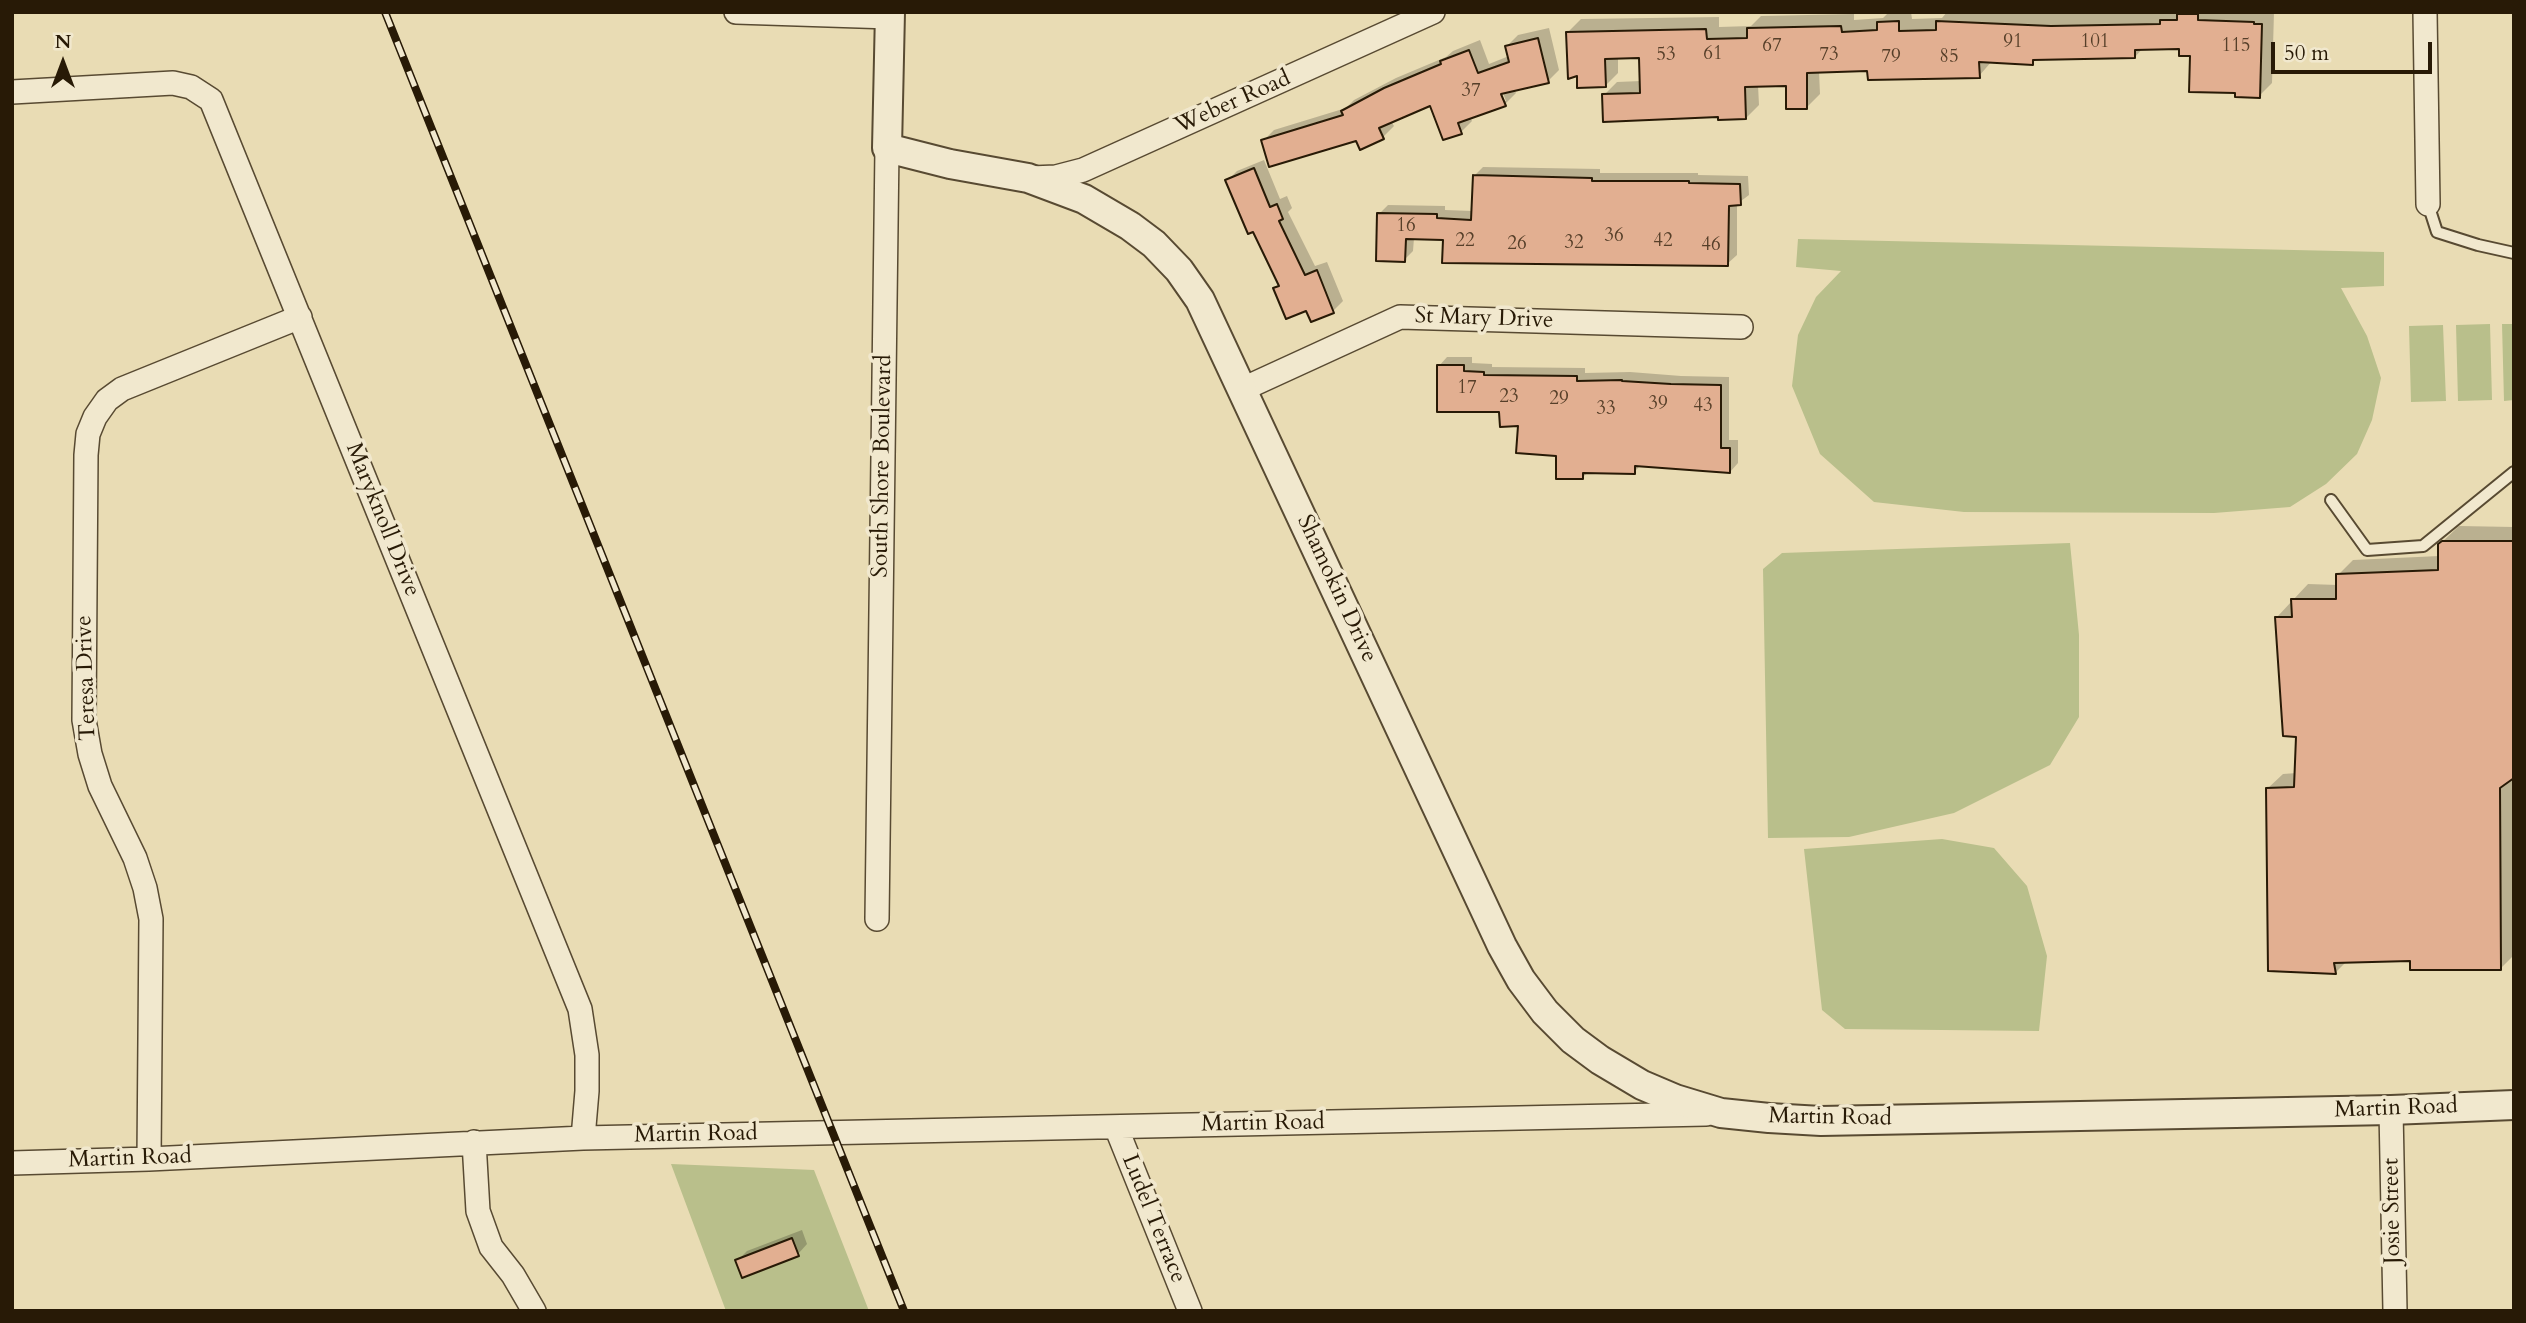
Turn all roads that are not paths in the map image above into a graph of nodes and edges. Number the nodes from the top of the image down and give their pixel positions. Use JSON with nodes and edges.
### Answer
{"nodes":[{"id":1,"x":736,"y":12,"type":"edge"},
{"id":2,"x":1433,"y":12,"type":"edge"},
{"id":3,"x":2425,"y":12,"type":"edge"},
{"id":4,"x":890,"y":14,"type":"edge"},
{"id":5,"x":12,"y":92,"type":"edge"},
{"id":6,"x":887,"y":148,"type":"junction"},
{"id":7,"x":1028,"y":178,"type":"junction"},
{"id":8,"x":2428,"y":204,"type":"joint"},
{"id":9,"x":2514,"y":253,"type":"edge"},
{"id":10,"x":300,"y":317,"type":"junction"},
{"id":11,"x":1741,"y":327,"type":"dead end"},
{"id":12,"x":1243,"y":389,"type":"junction"},
{"id":13,"x":2514,"y":472,"type":"edge"},
{"id":14,"x":2330,"y":500,"type":"dead end"},
{"id":15,"x":877,"y":919,"type":"dead end"},
{"id":16,"x":2514,"y":1105,"type":"edge"},
{"id":17,"x":2391,"y":1110,"type":"junction"},
{"id":18,"x":1721,"y":1114,"type":"junction"},
{"id":19,"x":1116,"y":1127,"type":"junction"},
{"id":20,"x":583,"y":1138,"type":"junction"},
{"id":21,"x":474,"y":1142,"type":"junction"},
{"id":22,"x":149,"y":1159,"type":"junction"},
{"id":23,"x":12,"y":1163,"type":"edge"},
{"id":24,"x":534,"y":1311,"type":"edge"},
{"id":25,"x":1190,"y":1311,"type":"edge"},
{"id":26,"x":2395,"y":1311,"type":"edge"}],
"edges":[{"from":1,"to":4,"type":"street"},
{"from":2,"to":7,"type":"street","name":"Weber Road"},
{"from":3,"to":8,"type":"street"},
{"from":4,"to":6,"type":"street","name":"South Shore Boulevard"},
{"from":5,"to":10,"type":"street","name":"Maryknoll Drive"},
{"from":6,"to":7,"type":"street","name":"Shamokin Drive"},
{"from":6,"to":15,"type":"street","name":"South Shore Boulevard"},
{"from":7,"to":12,"type":"street","name":"Shamokin Drive"},
{"from":8,"to":9,"type":"lane"},
{"from":10,"to":20,"type":"street","name":"Maryknoll Drive"},
{"from":10,"to":22,"type":"street","name":"Teresa Drive"},
{"from":11,"to":12,"type":"street","name":"St Mary Drive"},
{"from":12,"to":18,"type":"street","name":"Shamokin Drive"},
{"from":13,"to":14,"type":"lane"},
{"from":16,"to":17,"type":"street","name":"Martin Road"},
{"from":17,"to":18,"type":"street","name":"Martin Road"},
{"from":17,"to":26,"type":"street","name":"Josie Street"},
{"from":18,"to":19,"type":"street","name":"Martin Road"},
{"from":19,"to":20,"type":"street","name":"Martin Road"},
{"from":19,"to":25,"type":"street","name":"Ludel Terrace"},
{"from":20,"to":21,"type":"street","name":"Martin Road"},
{"from":21,"to":22,"type":"street","name":"Martin Road"},
{"from":21,"to":24,"type":"street"},
{"from":22,"to":23,"type":"street","name":"Martin Road"}]}
